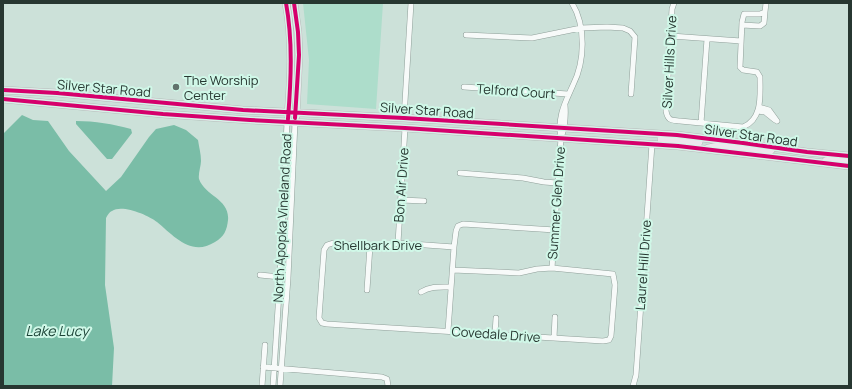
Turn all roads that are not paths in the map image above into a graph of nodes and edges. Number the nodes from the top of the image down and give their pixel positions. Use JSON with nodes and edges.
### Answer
{"nodes":[{"id":1,"x":286,"y":3,"type":"edge"},
{"id":2,"x":294,"y":3,"type":"edge"},
{"id":3,"x":411,"y":3,"type":"edge"},
{"id":4,"x":572,"y":3,"type":"edge"},
{"id":5,"x":674,"y":3,"type":"edge"},
{"id":6,"x":766,"y":3,"type":"edge"},
{"id":7,"x":765,"y":12,"type":"junction"},
{"id":8,"x":742,"y":25,"type":"junction"},
{"id":9,"x":581,"y":28,"type":"junction"},
{"id":10,"x":466,"y":35,"type":"dead end"},
{"id":11,"x":670,"y":36,"type":"junction"},
{"id":12,"x":707,"y":39,"type":"junction"},
{"id":13,"x":741,"y":41,"type":"junction"},
{"id":14,"x":464,"y":87,"type":"dead end"},
{"id":15,"x":3,"y":90,"type":"edge"},
{"id":16,"x":568,"y":94,"type":"junction"},
{"id":17,"x":631,"y":94,"type":"dead end"},
{"id":18,"x":3,"y":99,"type":"edge"},
{"id":19,"x":292,"y":113,"type":"junction"},
{"id":20,"x":404,"y":118,"type":"junction"},
{"id":21,"x":291,"y":122,"type":"junction"},
{"id":22,"x":475,"y":123,"type":"junction"},
{"id":23,"x":701,"y":123,"type":"junction"},
{"id":24,"x":405,"y":128,"type":"junction"},
{"id":25,"x":562,"y":129,"type":"junction"},
{"id":26,"x":561,"y":138,"type":"junction"},
{"id":27,"x":716,"y":139,"type":"junction"},
{"id":28,"x":652,"y":144,"type":"junction"},
{"id":29,"x":778,"y":148,"type":"junction"},
{"id":30,"x":704,"y":149,"type":"junction"},
{"id":31,"x":833,"y":155,"type":"junction"},
{"id":32,"x":849,"y":156,"type":"edge"},
{"id":33,"x":777,"y":158,"type":"junction"},
{"id":34,"x":849,"y":161,"type":"edge"},
{"id":35,"x":818,"y":163,"type":"junction"},
{"id":36,"x":849,"y":166,"type":"edge"},
{"id":37,"x":460,"y":174,"type":"dead end"},
{"id":38,"x":557,"y":183,"type":"junction"},
{"id":39,"x":401,"y":200,"type":"junction"},
{"id":40,"x":424,"y":201,"type":"dead end"},
{"id":41,"x":554,"y":230,"type":"junction"},
{"id":42,"x":398,"y":243,"type":"junction"},
{"id":43,"x":370,"y":246,"type":"junction"},
{"id":44,"x":454,"y":247,"type":"junction"},
{"id":45,"x":552,"y":268,"type":"junction"},
{"id":46,"x":453,"y":270,"type":"junction"},
{"id":47,"x":260,"y":276,"type":"dead end"},
{"id":48,"x":280,"y":277,"type":"junction"},
{"id":49,"x":451,"y":287,"type":"junction"},
{"id":50,"x":367,"y":290,"type":"dead end"},
{"id":51,"x":421,"y":292,"type":"dead end"},
{"id":52,"x":555,"y":317,"type":"dead end"},
{"id":53,"x":319,"y":318,"type":"joint"},
{"id":54,"x":496,"y":318,"type":"dead end"},
{"id":55,"x":448,"y":331,"type":"junction"},
{"id":56,"x":495,"y":334,"type":"junction"},
{"id":57,"x":554,"y":338,"type":"junction"},
{"id":58,"x":265,"y":345,"type":"dead end"},
{"id":59,"x":263,"y":367,"type":"junction"},
{"id":60,"x":274,"y":368,"type":"junction"},
{"id":61,"x":282,"y":368,"type":"junction"},
{"id":62,"x":262,"y":386,"type":"edge"},
{"id":63,"x":273,"y":386,"type":"edge"},
{"id":64,"x":280,"y":386,"type":"edge"},
{"id":65,"x":388,"y":386,"type":"edge"},
{"id":66,"x":633,"y":386,"type":"edge"}],
"edges":[{"from":1,"to":19,"type":"main road","name":"North Apopka Vineland Road"},
{"from":2,"to":19,"type":"main road","name":"North Apopka Vineland Road"},
{"from":3,"to":20,"type":"street"},
{"from":4,"to":9,"type":"street"},
{"from":5,"to":11,"type":"street","name":"Silver Hills Drive"},
{"from":6,"to":7,"type":"street"},
{"from":7,"to":8,"type":"street"},
{"from":7,"to":8,"type":"street"},
{"from":8,"to":13,"type":"street","name":"Silver Hills Drive"},
{"from":9,"to":10,"type":"street"},
{"from":9,"to":16,"type":"street"},
{"from":9,"to":17,"type":"street"},
{"from":11,"to":12,"type":"street"},
{"from":11,"to":23,"type":"street","name":"Silver Hills Drive"},
{"from":12,"to":13,"type":"street"},
{"from":12,"to":23,"type":"street"},
{"from":13,"to":23,"type":"street","name":"Silver Hills Drive"},
{"from":14,"to":16,"type":"street","name":"Telford Court"},
{"from":15,"to":19,"type":"main road","name":"Silver Star Road"},
{"from":16,"to":25,"type":"street","name":"Summer Glen Drive"},
{"from":18,"to":21,"type":"main road","name":"Silver Star Road"},
{"from":19,"to":20,"type":"main road","name":"Silver Star Road"},
{"from":19,"to":21,"type":"main road","name":"North Apopka Vineland Road"},
{"from":20,"to":22,"type":"main road","name":"Silver Star Road"},
{"from":21,"to":24,"type":"main road","name":"Silver Star Road"},
{"from":21,"to":48,"type":"street","name":"North Apopka Vineland Road"},
{"from":21,"to":61,"type":"street","name":"North Apopka Vineland Road"},
{"from":22,"to":24,"type":"main road"},
{"from":22,"to":25,"type":"main road","name":"Silver Star Road"},
{"from":24,"to":26,"type":"main road","name":"Silver Star Road"},
{"from":24,"to":39,"type":"street","name":"Bon Air Drive"},
{"from":25,"to":26,"type":"street","name":"Summer Glen Drive"},
{"from":25,"to":27,"type":"main road","name":"Silver Star Road"},
{"from":26,"to":28,"type":"main road","name":"Silver Star Road"},
{"from":26,"to":38,"type":"street","name":"Summer Glen Drive"},
{"from":27,"to":28,"type":"main road"},
{"from":27,"to":29,"type":"main road","name":"Silver Star Road"},
{"from":28,"to":30,"type":"main road","name":"Silver Star Road"},
{"from":28,"to":66,"type":"street","name":"Laurel Hill Drive"},
{"from":29,"to":30,"type":"main road"},
{"from":29,"to":31,"type":"main road","name":"Silver Star Road"},
{"from":30,"to":33,"type":"main road","name":"Silver Star Road"},
{"from":31,"to":32,"type":"main road","name":"Silver Star Road"},
{"from":31,"to":33,"type":"main road"},
{"from":33,"to":35,"type":"main road","name":"Silver Star Road"},
{"from":34,"to":35,"type":"main road"},
{"from":35,"to":36,"type":"main road","name":"Silver Star Road"},
{"from":37,"to":38,"type":"street"},
{"from":38,"to":41,"type":"street","name":"Summer Glen Drive"},
{"from":39,"to":40,"type":"street"},
{"from":39,"to":42,"type":"street","name":"Bon Air Drive"},
{"from":41,"to":44,"type":"street"},
{"from":41,"to":45,"type":"street","name":"Summer Glen Drive"},
{"from":42,"to":43,"type":"street","name":"Shellbark Drive"},
{"from":42,"to":44,"type":"street","name":"Shellbark Drive"},
{"from":43,"to":50,"type":"street"},
{"from":43,"to":53,"type":"street","name":"Shellbark Drive"},
{"from":44,"to":46,"type":"street"},
{"from":45,"to":46,"type":"street"},
{"from":45,"to":57,"type":"street","name":"Covedale Drive"},
{"from":46,"to":49,"type":"street"},
{"from":47,"to":48,"type":"street"},
{"from":48,"to":60,"type":"street","name":"North Apopka Vineland Road"},
{"from":49,"to":51,"type":"street"},
{"from":49,"to":55,"type":"street"},
{"from":52,"to":57,"type":"street"},
{"from":53,"to":55,"type":"street","name":"Covedale Drive"},
{"from":54,"to":56,"type":"street"},
{"from":55,"to":56,"type":"street","name":"Covedale Drive"},
{"from":56,"to":57,"type":"street","name":"Covedale Drive"},
{"from":58,"to":59,"type":"street"},
{"from":59,"to":60,"type":"street"},
{"from":59,"to":62,"type":"street"},
{"from":60,"to":61,"type":"street"},
{"from":60,"to":63,"type":"street","name":"North Apopka Vineland Road"},
{"from":61,"to":64,"type":"street","name":"North Apopka Vineland Road"},
{"from":61,"to":65,"type":"street"}]}
